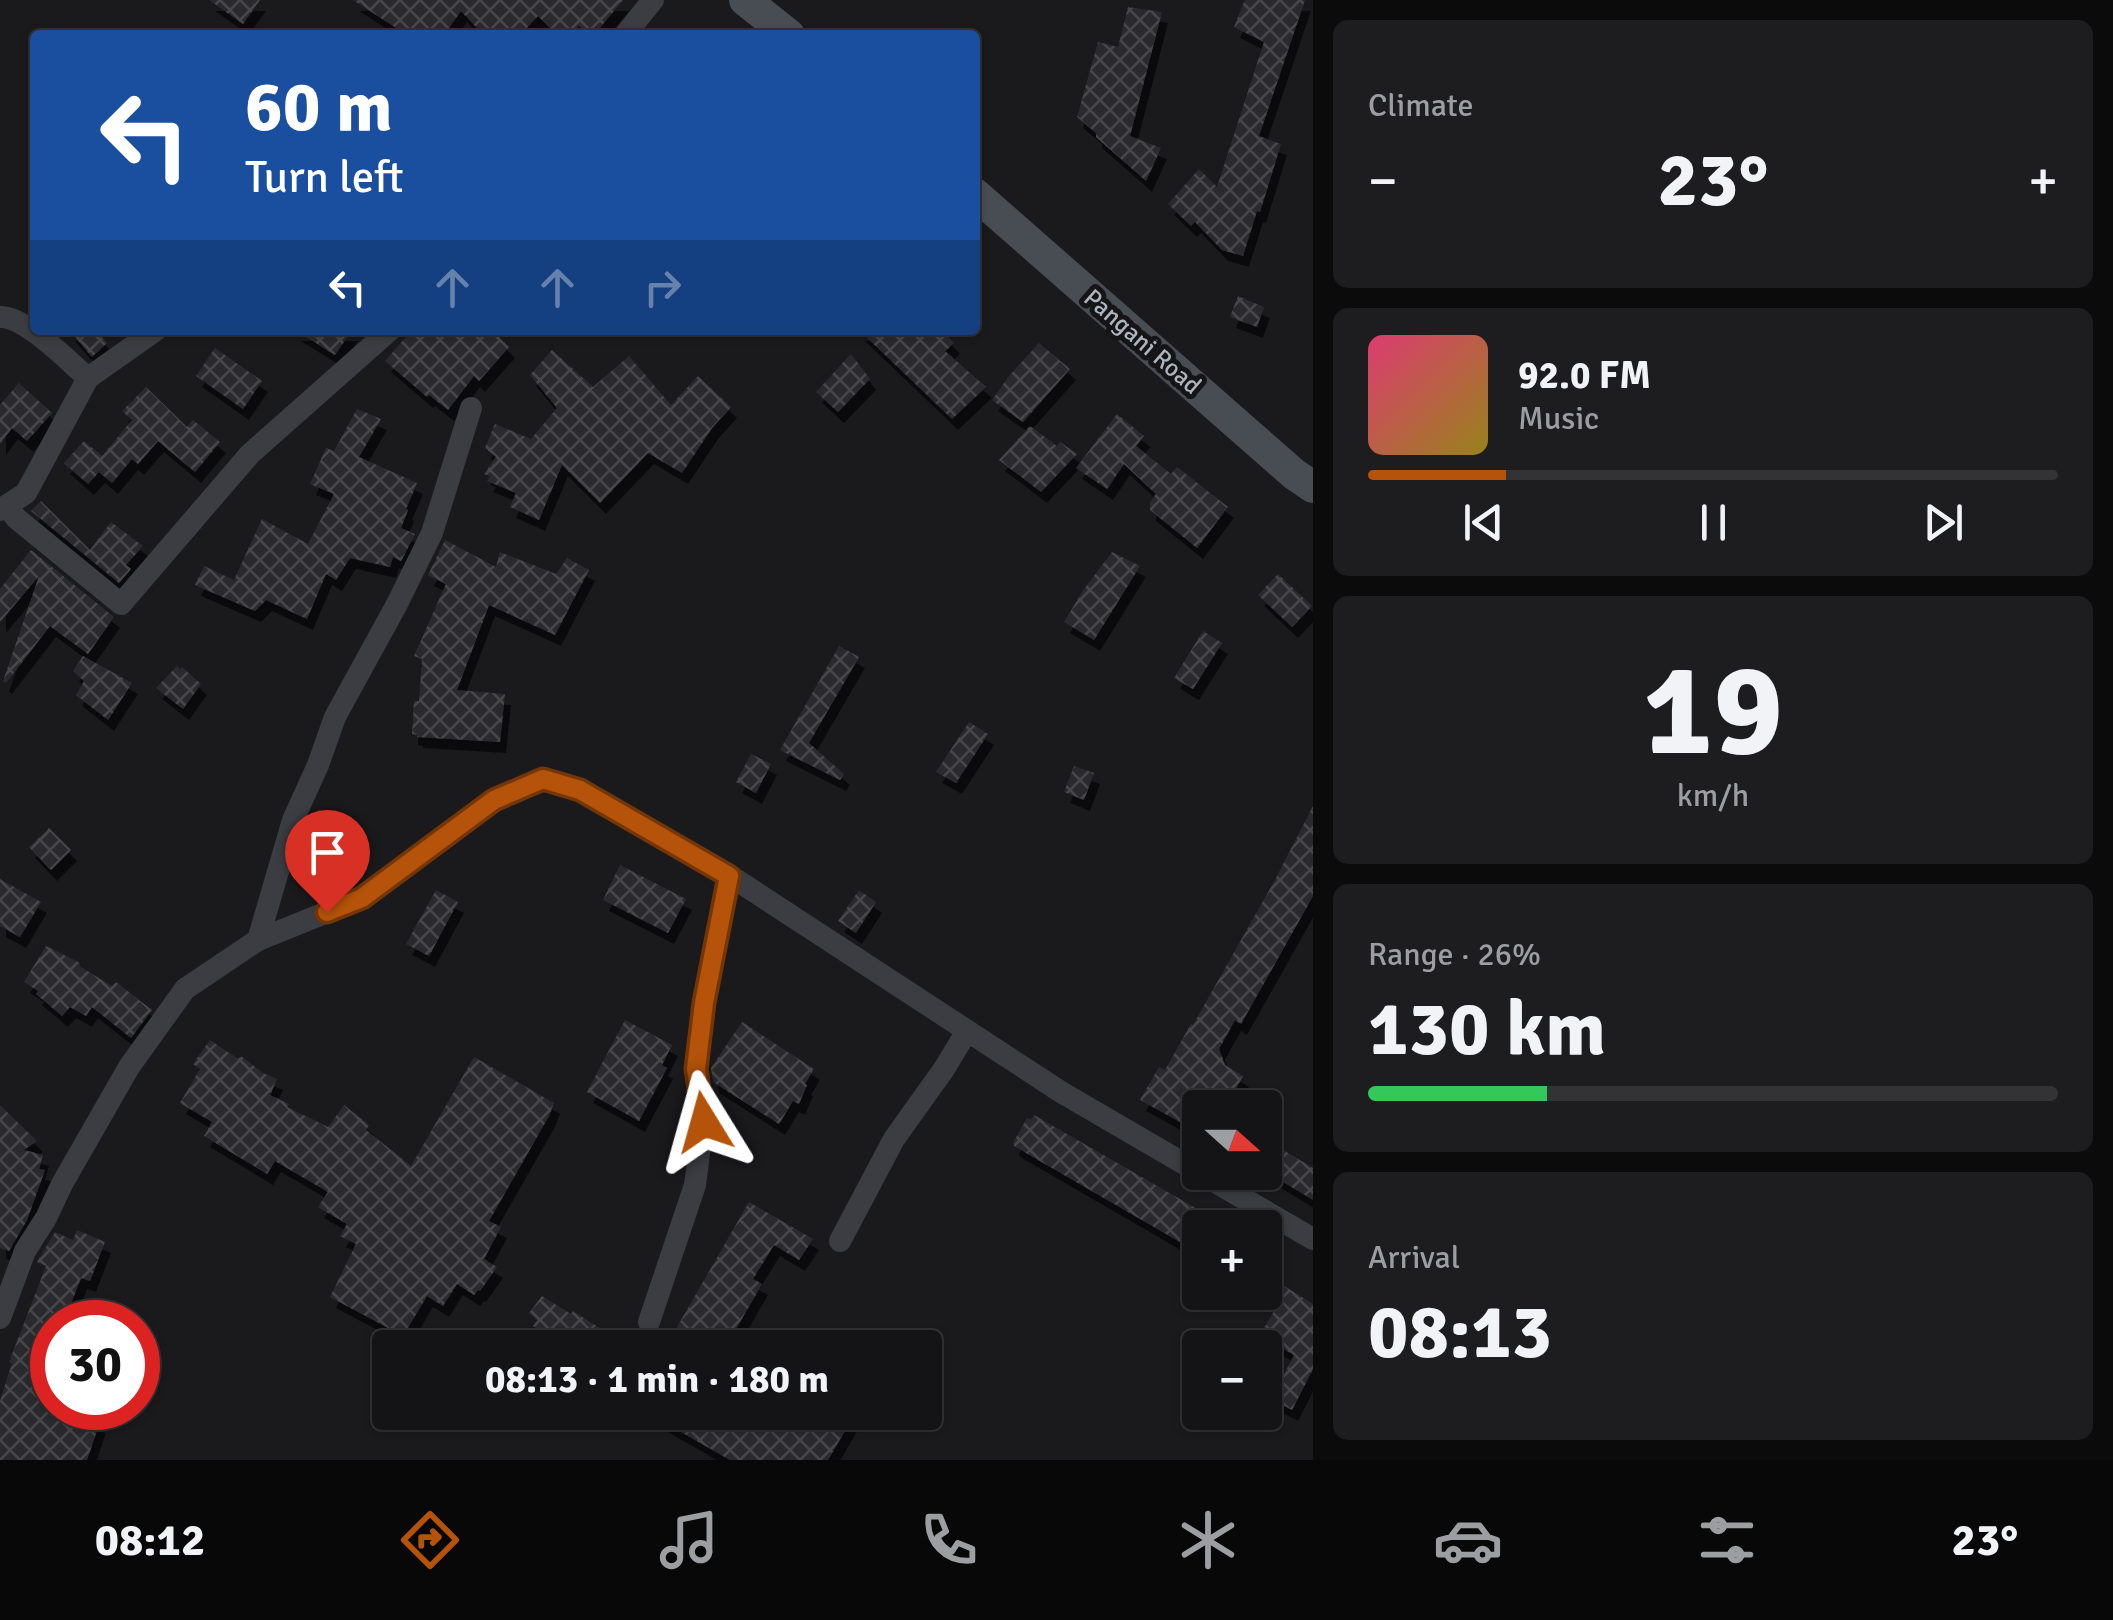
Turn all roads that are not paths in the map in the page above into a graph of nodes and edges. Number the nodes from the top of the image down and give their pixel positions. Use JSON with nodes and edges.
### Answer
{"nodes":[{"id":1,"x":654,"y":0,"type":"edge"},
{"id":2,"x":745,"y":0,"type":"edge"},
{"id":3,"x":629,"y":30,"type":"edge"},
{"id":4,"x":782,"y":30,"type":"edge"},
{"id":5,"x":980,"y":198,"type":"edge"},
{"id":6,"x":0,"y":317,"type":"edge"},
{"id":7,"x":30,"y":330,"type":"edge"},
{"id":8,"x":36,"y":335,"type":"edge"},
{"id":9,"x":149,"y":335,"type":"edge"},
{"id":10,"x":384,"y":335,"type":"edge"},
{"id":11,"x":88,"y":378,"type":"junction"},
{"id":12,"x":472,"y":408,"type":"dead end"},
{"id":13,"x":1313,"y":487,"type":"edge"},
{"id":14,"x":3,"y":508,"type":"edge"},
{"id":15,"x":729,"y":876,"type":"junction"},
{"id":16,"x":258,"y":940,"type":"junction"},
{"id":17,"x":967,"y":1030,"type":"junction"},
{"id":18,"x":1313,"y":1240,"type":"edge"},
{"id":19,"x":840,"y":1241,"type":"dead end"},
{"id":20,"x":0,"y":1318,"type":"edge"},
{"id":21,"x":649,"y":1322,"type":"dead end"}],
"edges":[{"from":1,"to":3,"type":"street"},
{"from":2,"to":4,"type":"main road"},
{"from":5,"to":13,"type":"main road","name":"Pangani Road"},
{"from":6,"to":7,"type":"street"},
{"from":8,"to":11,"type":"street"},
{"from":9,"to":11,"type":"street"},
{"from":10,"to":14,"type":"street"},
{"from":11,"to":14,"type":"street"},
{"from":12,"to":16,"type":"street"},
{"from":15,"to":16,"type":"street"},
{"from":15,"to":17,"type":"street"},
{"from":15,"to":21,"type":"street"},
{"from":16,"to":20,"type":"street"},
{"from":17,"to":18,"type":"street"},
{"from":17,"to":19,"type":"street"}]}
